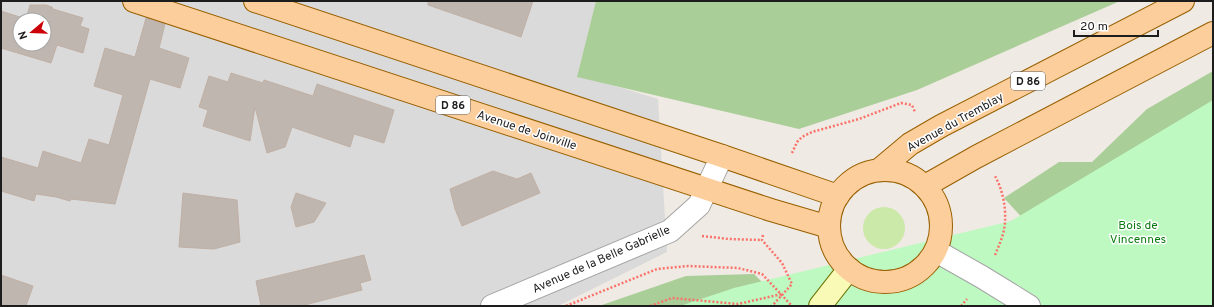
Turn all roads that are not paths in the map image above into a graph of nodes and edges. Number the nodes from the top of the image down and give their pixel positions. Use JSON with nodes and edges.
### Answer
{"nodes":[{"id":1,"x":134,"y":1,"type":"edge"},
{"id":2,"x":255,"y":1,"type":"edge"},
{"id":3,"x":1183,"y":1,"type":"edge"},
{"id":4,"x":1213,"y":33,"type":"edge"},
{"id":5,"x":722,"y":156,"type":"junction"},
{"id":6,"x":879,"y":170,"type":"junction"},
{"id":7,"x":925,"y":186,"type":"junction"},
{"id":8,"x":707,"y":188,"type":"junction"},
{"id":9,"x":838,"y":196,"type":"junction"},
{"id":10,"x":829,"y":227,"type":"junction"},
{"id":11,"x":936,"y":251,"type":"junction"},
{"id":12,"x":849,"y":269,"type":"junction"},
{"id":13,"x":492,"y":306,"type":"edge"},
{"id":14,"x":820,"y":306,"type":"edge"},
{"id":15,"x":1029,"y":306,"type":"edge"}],
"edges":[{"from":1,"to":8,"type":"main road","name":"Avenue de Joinville","number":"D 86"},
{"from":2,"to":5,"type":"main road"},
{"from":3,"to":6,"type":"main road","name":"Avenue du Tremblay","number":"D 86"},
{"from":4,"to":7,"type":"main road"},
{"from":5,"to":8,"type":"street","name":"Avenue de la Belle Gabrielle"},
{"from":5,"to":9,"type":"main road"},
{"from":6,"to":7,"type":"main road"},
{"from":6,"to":9,"type":"main road"},
{"from":7,"to":11,"type":"main road"},
{"from":8,"to":10,"type":"main road","name":"Avenue de Joinville","number":"D 86"},
{"from":8,"to":13,"type":"street","name":"Avenue de la Belle Gabrielle"},
{"from":9,"to":10,"type":"main road"},
{"from":10,"to":12,"type":"main road"},
{"from":11,"to":12,"type":"main road"},
{"from":11,"to":15,"type":"street"},
{"from":12,"to":14,"type":"main road"}]}
